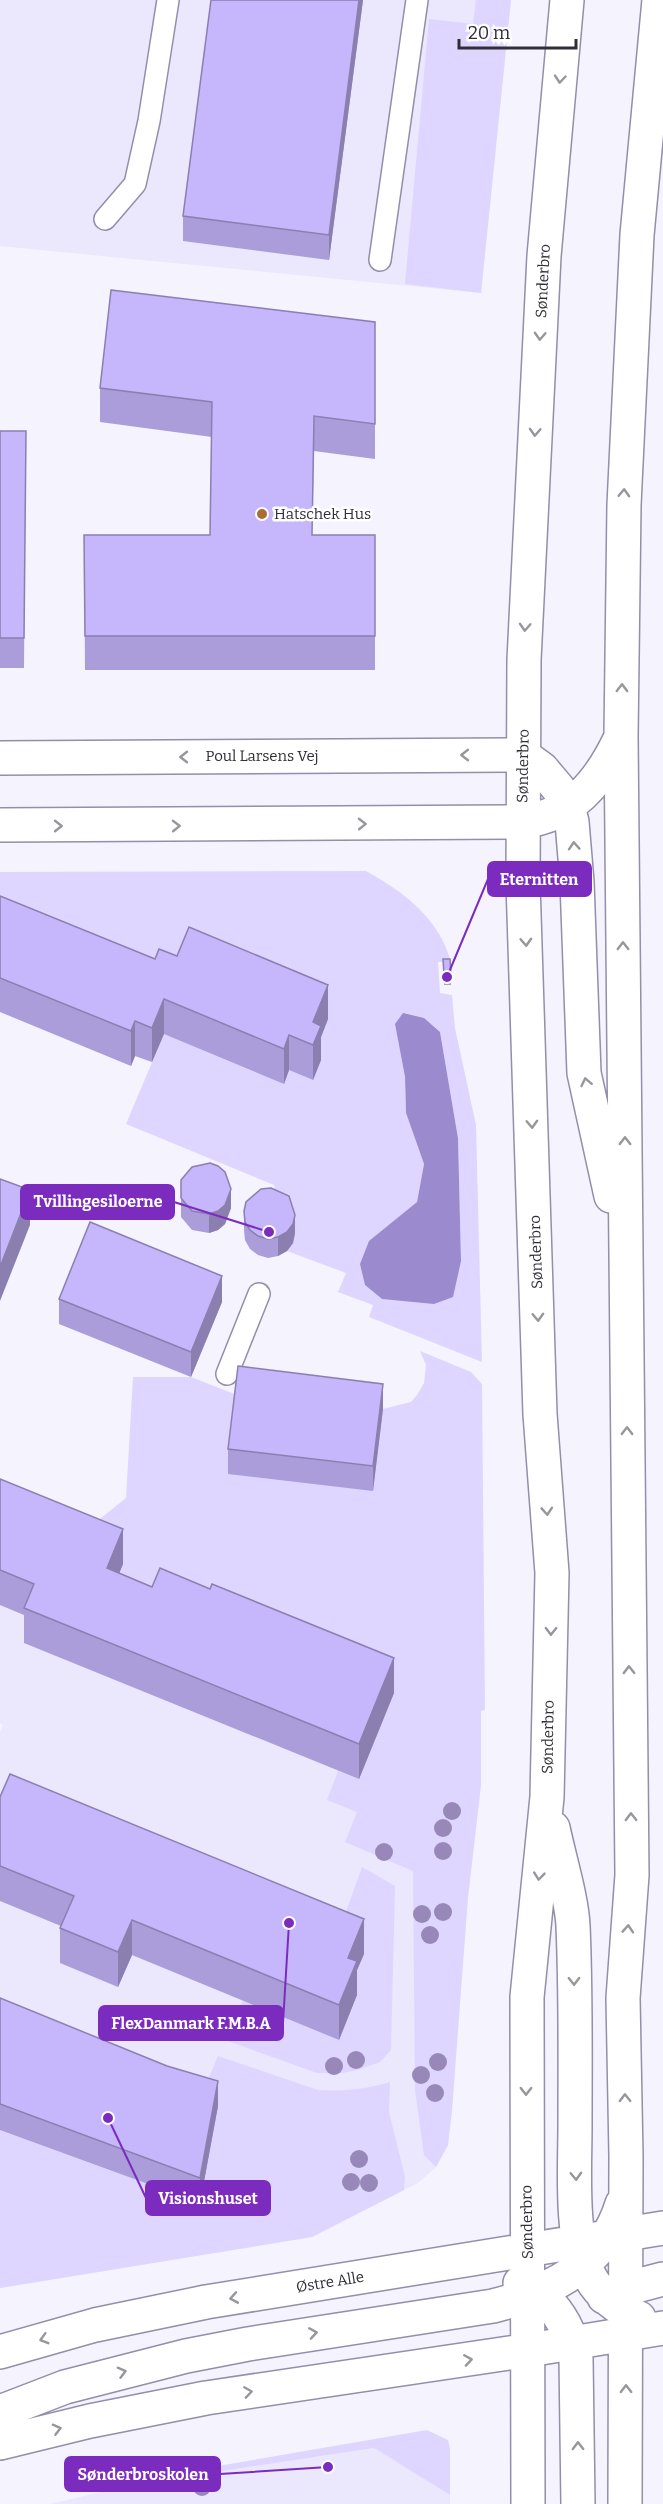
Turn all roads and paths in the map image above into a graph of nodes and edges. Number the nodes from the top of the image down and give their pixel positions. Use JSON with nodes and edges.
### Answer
{"nodes":[{"id":1,"x":168,"y":0,"type":"edge"},
{"id":2,"x":417,"y":0,"type":"edge"},
{"id":3,"x":567,"y":0,"type":"edge"},
{"id":4,"x":659,"y":0,"type":"edge"},
{"id":5,"x":105,"y":219,"type":"dead end"},
{"id":6,"x":380,"y":260,"type":"dead end"},
{"id":7,"x":621,"y":736,"type":"junction"},
{"id":8,"x":523,"y":755,"type":"junction"},
{"id":9,"x":0,"y":758,"type":"edge"},
{"id":10,"x":568,"y":807,"type":"junction"},
{"id":11,"x":522,"y":822,"type":"junction"},
{"id":12,"x":0,"y":825,"type":"edge"},
{"id":13,"x":625,"y":1263,"type":"junction"},
{"id":14,"x":259,"y":1294,"type":"dead end"},
{"id":15,"x":227,"y":1374,"type":"dead end"},
{"id":16,"x":547,"y":1797,"type":"junction"},
{"id":17,"x":663,"y":2228,"type":"edge"},
{"id":18,"x":600,"y":2243,"type":"junction"},
{"id":19,"x":528,"y":2249,"type":"junction"},
{"id":20,"x":445,"y":2264,"type":"junction"},
{"id":21,"x":663,"y":2279,"type":"edge"},
{"id":22,"x":531,"y":2292,"type":"junction"},
{"id":23,"x":620,"y":2308,"type":"junction"},
{"id":24,"x":663,"y":2326,"type":"edge"},
{"id":25,"x":554,"y":2341,"type":"junction"},
{"id":26,"x":0,"y":2352,"type":"edge"},
{"id":27,"x":0,"y":2412,"type":"edge"},
{"id":28,"x":0,"y":2443,"type":"edge"},
{"id":29,"x":528,"y":2504,"type":"edge"},
{"id":30,"x":578,"y":2504,"type":"edge"},
{"id":31,"x":625,"y":2504,"type":"edge"}],
"edges":[{"from":1,"to":5,"type":"lane"},
{"from":2,"to":6,"type":"lane"},
{"from":3,"to":8,"type":"street","name":"Sønderbro","one_way":true},
{"from":7,"to":4,"type":"street","one_way":true},
{"from":7,"to":10,"type":"street"},
{"from":13,"to":7,"type":"street","one_way":true},
{"from":8,"to":9,"type":"street","name":"Poul Larsens Vej","one_way":true},
{"from":8,"to":10,"type":"street"},
{"from":8,"to":11,"type":"street","name":"Sønderbro"},
{"from":10,"to":11,"type":"street"},
{"from":13,"to":10,"type":"street","one_way":true},
{"from":12,"to":11,"type":"street","one_way":true},
{"from":11,"to":16,"type":"street","name":"Sønderbro","one_way":true},
{"from":18,"to":13,"type":"street","one_way":true},
{"from":14,"to":15,"type":"lane"},
{"from":16,"to":18,"type":"street","one_way":true},
{"from":16,"to":19,"type":"street","name":"Sønderbro","one_way":true},
{"from":17,"to":18,"type":"street","name":"Østre Alle"},
{"from":18,"to":19,"type":"street","name":"Østre Alle"},
{"from":18,"to":22,"type":"street"},
{"from":18,"to":23,"type":"street"},
{"from":18,"to":23,"type":"street"},
{"from":19,"to":20,"type":"street","name":"Østre Alle"},
{"from":19,"to":22,"type":"street","name":"Sønderbro"},
{"from":20,"to":22,"type":"street"},
{"from":20,"to":26,"type":"street","name":"Østre Alle","one_way":true},
{"from":21,"to":23,"type":"street"},
{"from":22,"to":25,"type":"street","name":"Sønderbro"},
{"from":22,"to":25,"type":"street"},
{"from":27,"to":22,"type":"street","one_way":true},
{"from":23,"to":24,"type":"street"},
{"from":23,"to":25,"type":"street"},
{"from":23,"to":25,"type":"street"},
{"from":31,"to":23,"type":"street","one_way":true},
{"from":28,"to":25,"type":"street","one_way":true},
{"from":25,"to":29,"type":"street"},
{"from":30,"to":25,"type":"street","name":"Sønderbro","one_way":true}]}
